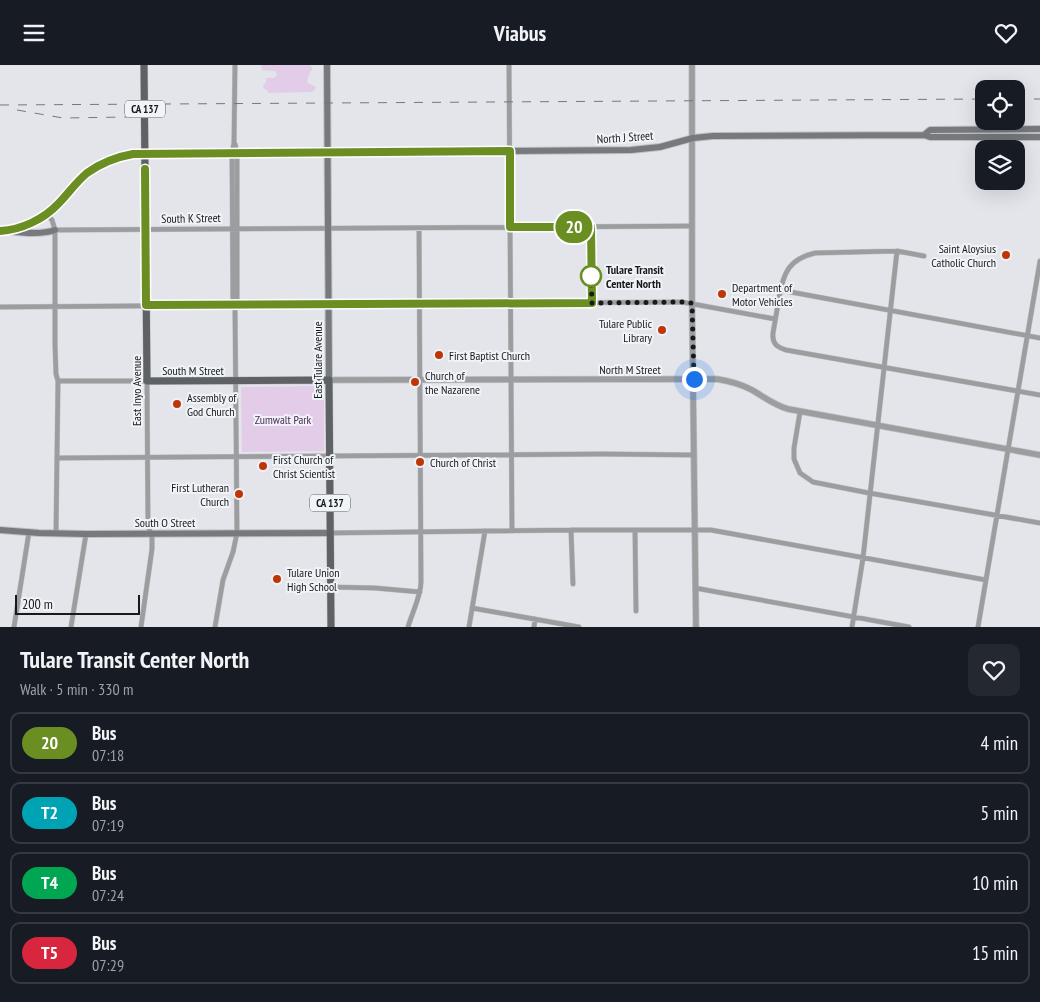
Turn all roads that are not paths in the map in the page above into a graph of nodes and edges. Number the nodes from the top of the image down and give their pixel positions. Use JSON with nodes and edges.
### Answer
{"nodes":[{"id":1,"x":144,"y":65,"type":"edge"},
{"id":2,"x":235,"y":65,"type":"edge"},
{"id":3,"x":327,"y":65,"type":"edge"},
{"id":4,"x":509,"y":65,"type":"edge"},
{"id":5,"x":692,"y":65,"type":"edge"},
{"id":6,"x":1040,"y":129,"type":"edge"},
{"id":7,"x":924,"y":135,"type":"junction"},
{"id":8,"x":1040,"y":137,"type":"edge"},
{"id":9,"x":693,"y":138,"type":"junction"},
{"id":10,"x":510,"y":151,"type":"junction"},
{"id":11,"x":328,"y":152,"type":"junction"},
{"id":12,"x":235,"y":153,"type":"junction"},
{"id":13,"x":145,"y":154,"type":"junction"},
{"id":14,"x":46,"y":214,"type":"junction"},
{"id":15,"x":692,"y":226,"type":"junction"},
{"id":16,"x":510,"y":227,"type":"junction"},
{"id":17,"x":419,"y":228,"type":"junction"},
{"id":18,"x":235,"y":229,"type":"junction"},
{"id":19,"x":328,"y":229,"type":"junction"},
{"id":20,"x":145,"y":230,"type":"junction"},
{"id":21,"x":2,"y":231,"type":"edge"},
{"id":22,"x":55,"y":231,"type":"junction"},
{"id":23,"x":897,"y":251,"type":"junction"},
{"id":24,"x":924,"y":256,"type":"dead end"},
{"id":25,"x":1040,"y":261,"type":"edge"},
{"id":26,"x":780,"y":290,"type":"junction"},
{"id":27,"x":511,"y":303,"type":"junction"},
{"id":28,"x":692,"y":303,"type":"junction"},
{"id":29,"x":420,"y":304,"type":"junction"},
{"id":30,"x":146,"y":305,"type":"junction"},
{"id":31,"x":329,"y":305,"type":"junction"},
{"id":32,"x":55,"y":306,"type":"junction"},
{"id":33,"x":235,"y":306,"type":"junction"},
{"id":34,"x":0,"y":307,"type":"edge"},
{"id":35,"x":890,"y":310,"type":"junction"},
{"id":36,"x":775,"y":319,"type":"junction"},
{"id":37,"x":1028,"y":336,"type":"junction"},
{"id":38,"x":1040,"y":338,"type":"edge"},
{"id":39,"x":884,"y":367,"type":"junction"},
{"id":40,"x":512,"y":379,"type":"junction"},
{"id":41,"x":694,"y":379,"type":"junction"},
{"id":42,"x":329,"y":380,"type":"junction"},
{"id":43,"x":420,"y":380,"type":"junction"},
{"id":44,"x":58,"y":381,"type":"junction"},
{"id":45,"x":147,"y":381,"type":"junction"},
{"id":46,"x":236,"y":381,"type":"junction"},
{"id":47,"x":1018,"y":391,"type":"junction"},
{"id":48,"x":1040,"y":395,"type":"edge"},
{"id":49,"x":800,"y":412,"type":"junction"},
{"id":50,"x":877,"y":425,"type":"junction"},
{"id":51,"x":1008,"y":449,"type":"junction"},
{"id":52,"x":511,"y":455,"type":"junction"},
{"id":53,"x":694,"y":455,"type":"junction"},
{"id":54,"x":1040,"y":455,"type":"edge"},
{"id":55,"x":421,"y":456,"type":"junction"},
{"id":56,"x":147,"y":457,"type":"junction"},
{"id":57,"x":237,"y":457,"type":"junction"},
{"id":58,"x":330,"y":457,"type":"junction"},
{"id":59,"x":57,"y":458,"type":"junction"},
{"id":60,"x":869,"y":493,"type":"junction"},
{"id":61,"x":996,"y":516,"type":"junction"},
{"id":62,"x":1040,"y":523,"type":"edge"},
{"id":63,"x":0,"y":530,"type":"edge"},
{"id":64,"x":572,"y":530,"type":"junction"},
{"id":65,"x":635,"y":530,"type":"junction"},
{"id":66,"x":694,"y":530,"type":"junction"},
{"id":67,"x":485,"y":531,"type":"junction"},
{"id":68,"x":512,"y":531,"type":"junction"},
{"id":69,"x":29,"y":532,"type":"junction"},
{"id":70,"x":421,"y":532,"type":"junction"},
{"id":71,"x":56,"y":533,"type":"junction"},
{"id":72,"x":150,"y":533,"type":"junction"},
{"id":73,"x":237,"y":533,"type":"junction"},
{"id":74,"x":330,"y":533,"type":"junction"},
{"id":75,"x":86,"y":534,"type":"junction"},
{"id":76,"x":863,"y":558,"type":"junction"},
{"id":77,"x":986,"y":580,"type":"junction"},
{"id":78,"x":573,"y":584,"type":"dead end"},
{"id":79,"x":330,"y":587,"type":"junction"},
{"id":80,"x":695,"y":588,"type":"junction"},
{"id":81,"x":420,"y":593,"type":"junction"},
{"id":82,"x":472,"y":608,"type":"junction"},
{"id":83,"x":636,"y":611,"type":"dead end"},
{"id":84,"x":853,"y":617,"type":"junction"},
{"id":85,"x":535,"y":619,"type":"junction"},
{"id":86,"x":14,"y":627,"type":"edge"},
{"id":87,"x":71,"y":627,"type":"edge"},
{"id":88,"x":141,"y":627,"type":"edge"},
{"id":89,"x":215,"y":627,"type":"edge"},
{"id":90,"x":330,"y":627,"type":"edge"},
{"id":91,"x":408,"y":627,"type":"edge"},
{"id":92,"x":469,"y":627,"type":"edge"},
{"id":93,"x":534,"y":627,"type":"edge"},
{"id":94,"x":578,"y":627,"type":"edge"},
{"id":95,"x":696,"y":627,"type":"edge"},
{"id":96,"x":852,"y":627,"type":"edge"},
{"id":97,"x":909,"y":627,"type":"edge"},
{"id":98,"x":978,"y":627,"type":"edge"}],
"edges":[{"from":1,"to":13,"type":"main road","number":"CA 137"},
{"from":2,"to":12,"type":"street"},
{"from":3,"to":11,"type":"main road","name":"East Tulare Avenue"},
{"from":4,"to":10,"type":"street"},
{"from":5,"to":9,"type":"street"},
{"from":6,"to":7,"type":"main road","name":"North J Street"},
{"from":7,"to":8,"type":"main road","name":"North J Street"},
{"from":7,"to":9,"type":"main road","name":"North J Street"},
{"from":9,"to":10,"type":"main road","name":"North J Street"},
{"from":9,"to":15,"type":"street"},
{"from":10,"to":11,"type":"main road","name":"North J Street"},
{"from":10,"to":16,"type":"street"},
{"from":11,"to":12,"type":"main road","name":"North J Street"},
{"from":11,"to":19,"type":"main road","name":"East Tulare Avenue"},
{"from":12,"to":13,"type":"main road","name":"North J Street"},
{"from":12,"to":18,"type":"street"},
{"from":13,"to":14,"type":"main road","name":"North J Street"},
{"from":13,"to":20,"type":"main road","name":"East Inyo Avenue","number":"CA 137"},
{"from":14,"to":21,"type":"main road","name":"North J Street"},
{"from":14,"to":22,"type":"street"},
{"from":15,"to":16,"type":"street","name":"South K Street"},
{"from":15,"to":28,"type":"street"},
{"from":16,"to":17,"type":"street","name":"South K Street"},
{"from":16,"to":27,"type":"street"},
{"from":17,"to":19,"type":"street","name":"South K Street"},
{"from":17,"to":29,"type":"street"},
{"from":18,"to":19,"type":"street","name":"South K Street"},
{"from":18,"to":20,"type":"street","name":"South K Street"},
{"from":18,"to":33,"type":"street"},
{"from":19,"to":31,"type":"main road","name":"East Tulare Avenue"},
{"from":20,"to":22,"type":"street","name":"South K Street"},
{"from":20,"to":30,"type":"main road","name":"East Inyo Avenue","number":"CA 137"},
{"from":21,"to":22,"type":"main road"},
{"from":22,"to":32,"type":"street"},
{"from":23,"to":24,"type":"street"},
{"from":23,"to":26,"type":"street"},
{"from":23,"to":35,"type":"street"},
{"from":25,"to":37,"type":"street"},
{"from":26,"to":35,"type":"street"},
{"from":26,"to":36,"type":"street"},
{"from":27,"to":28,"type":"street"},
{"from":27,"to":29,"type":"street"},
{"from":27,"to":40,"type":"street"},
{"from":28,"to":36,"type":"street"},
{"from":28,"to":41,"type":"street"},
{"from":29,"to":31,"type":"street"},
{"from":29,"to":43,"type":"street"},
{"from":30,"to":32,"type":"street"},
{"from":30,"to":33,"type":"street"},
{"from":30,"to":45,"type":"main road","name":"East Inyo Avenue","number":"CA 137"},
{"from":31,"to":33,"type":"street"},
{"from":31,"to":42,"type":"main road","name":"East Tulare Avenue"},
{"from":32,"to":34,"type":"street"},
{"from":32,"to":44,"type":"street"},
{"from":33,"to":46,"type":"street"},
{"from":35,"to":37,"type":"street"},
{"from":35,"to":39,"type":"street"},
{"from":36,"to":39,"type":"street"},
{"from":37,"to":38,"type":"street"},
{"from":37,"to":47,"type":"street"},
{"from":39,"to":47,"type":"street"},
{"from":39,"to":50,"type":"street"},
{"from":40,"to":41,"type":"street","name":"North M Street"},
{"from":40,"to":43,"type":"street","name":"North M Street"},
{"from":40,"to":52,"type":"street"},
{"from":41,"to":49,"type":"street","name":"North M Street"},
{"from":41,"to":53,"type":"street"},
{"from":42,"to":43,"type":"street","name":"North M Street"},
{"from":42,"to":46,"type":"main road","name":"South M Street"},
{"from":42,"to":58,"type":"main road","name":"East Tulare Avenue","number":"CA 137"},
{"from":43,"to":55,"type":"street"},
{"from":44,"to":45,"type":"street","name":"South M Street"},
{"from":44,"to":59,"type":"street"},
{"from":45,"to":46,"type":"main road","name":"South M Street"},
{"from":45,"to":56,"type":"street","name":"East Inyo Avenue"},
{"from":46,"to":57,"type":"street"},
{"from":47,"to":48,"type":"street"},
{"from":47,"to":51,"type":"street"},
{"from":49,"to":50,"type":"street","name":"North M Street"},
{"from":49,"to":60,"type":"street"},
{"from":50,"to":51,"type":"street","name":"North M Street"},
{"from":50,"to":60,"type":"street"},
{"from":51,"to":54,"type":"street","name":"North M Street"},
{"from":51,"to":61,"type":"street"},
{"from":52,"to":53,"type":"street"},
{"from":52,"to":55,"type":"street"},
{"from":52,"to":68,"type":"street"},
{"from":53,"to":66,"type":"street"},
{"from":55,"to":58,"type":"street"},
{"from":55,"to":70,"type":"street"},
{"from":56,"to":57,"type":"street"},
{"from":56,"to":59,"type":"street"},
{"from":56,"to":72,"type":"street","name":"East Inyo Avenue"},
{"from":57,"to":58,"type":"street"},
{"from":57,"to":73,"type":"street"},
{"from":58,"to":74,"type":"main road","name":"East Tulare Avenue","number":"CA 137"},
{"from":59,"to":71,"type":"street"},
{"from":60,"to":61,"type":"street"},
{"from":60,"to":76,"type":"street"},
{"from":61,"to":62,"type":"street"},
{"from":61,"to":77,"type":"street"},
{"from":63,"to":69,"type":"main road","name":"South O Street"},
{"from":64,"to":65,"type":"street"},
{"from":64,"to":68,"type":"street"},
{"from":64,"to":78,"type":"street"},
{"from":65,"to":66,"type":"street"},
{"from":65,"to":83,"type":"street"},
{"from":66,"to":76,"type":"street"},
{"from":66,"to":80,"type":"street"},
{"from":67,"to":68,"type":"street"},
{"from":67,"to":70,"type":"street"},
{"from":67,"to":82,"type":"street"},
{"from":69,"to":71,"type":"main road","name":"South O Street"},
{"from":69,"to":86,"type":"street"},
{"from":70,"to":74,"type":"street"},
{"from":70,"to":81,"type":"street"},
{"from":71,"to":75,"type":"main road","name":"South O Street"},
{"from":72,"to":73,"type":"main road","name":"South O Street"},
{"from":72,"to":75,"type":"main road","name":"South O Street"},
{"from":72,"to":88,"type":"street","name":"East Inyo Avenue"},
{"from":73,"to":74,"type":"main road","name":"South O Street"},
{"from":73,"to":89,"type":"street"},
{"from":74,"to":79,"type":"main road","name":"East Tulare Avenue","number":"CA 137"},
{"from":75,"to":87,"type":"street"},
{"from":76,"to":77,"type":"street"},
{"from":76,"to":84,"type":"street"},
{"from":77,"to":98,"type":"street"},
{"from":79,"to":81,"type":"street"},
{"from":79,"to":90,"type":"main road","name":"East Tulare Avenue","number":"CA 137"},
{"from":80,"to":84,"type":"street"},
{"from":80,"to":95,"type":"street"},
{"from":81,"to":91,"type":"street"},
{"from":82,"to":85,"type":"street"},
{"from":82,"to":92,"type":"street"},
{"from":84,"to":96,"type":"street"},
{"from":84,"to":97,"type":"street"},
{"from":85,"to":93,"type":"street"},
{"from":85,"to":94,"type":"street"}]}
